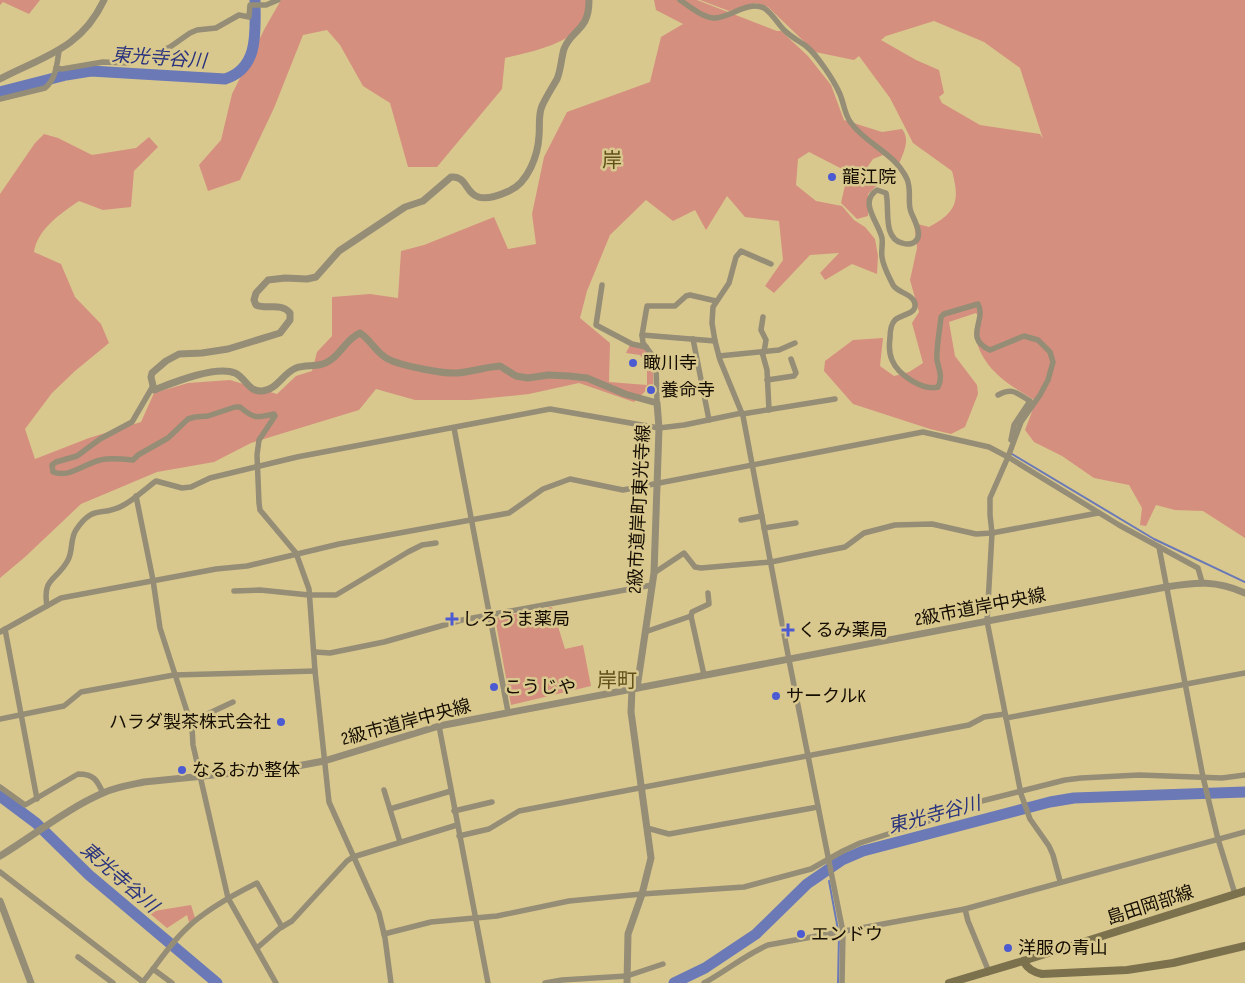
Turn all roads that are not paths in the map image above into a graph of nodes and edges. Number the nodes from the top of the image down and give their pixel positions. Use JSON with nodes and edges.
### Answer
{"nodes":[{"id":1,"x":104,"y":0,"type":"edge"},
{"id":2,"x":278,"y":0,"type":"edge"},
{"id":3,"x":590,"y":0,"type":"edge"},
{"id":4,"x":680,"y":0,"type":"edge"},
{"id":5,"x":59,"y":51,"type":"junction"},
{"id":6,"x":56,"y":69,"type":"junction"},
{"id":7,"x":0,"y":79,"type":"edge"},
{"id":8,"x":0,"y":99,"type":"edge"},
{"id":9,"x":771,"y":264,"type":"dead end"},
{"id":10,"x":602,"y":285,"type":"dead end"},
{"id":11,"x":716,"y":301,"type":"junction"},
{"id":12,"x":762,"y":317,"type":"dead end"},
{"id":13,"x":642,"y":335,"type":"junction"},
{"id":14,"x":693,"y":339,"type":"junction"},
{"id":15,"x":715,"y":341,"type":"junction"},
{"id":16,"x":795,"y":343,"type":"dead end"},
{"id":17,"x":646,"y":347,"type":"junction"},
{"id":18,"x":763,"y":352,"type":"junction"},
{"id":19,"x":719,"y":356,"type":"junction"},
{"id":20,"x":791,"y":359,"type":"dead end"},
{"id":21,"x":767,"y":380,"type":"junction"},
{"id":22,"x":153,"y":386,"type":"junction"},
{"id":23,"x":998,"y":395,"type":"dead end"},
{"id":24,"x":836,"y":399,"type":"dead end"},
{"id":25,"x":657,"y":403,"type":"junction"},
{"id":26,"x":769,"y":410,"type":"junction"},
{"id":27,"x":742,"y":414,"type":"junction"},
{"id":28,"x":709,"y":420,"type":"junction"},
{"id":29,"x":454,"y":428,"type":"junction"},
{"id":30,"x":659,"y":428,"type":"junction"},
{"id":31,"x":1011,"y":450,"type":"junction"},
{"id":32,"x":1008,"y":457,"type":"junction"},
{"id":33,"x":752,"y":465,"type":"junction"},
{"id":34,"x":257,"y":468,"type":"junction"},
{"id":35,"x":658,"y":483,"type":"junction"},
{"id":36,"x":136,"y":496,"type":"junction"},
{"id":37,"x":1098,"y":512,"type":"junction"},
{"id":38,"x":762,"y":516,"type":"junction"},
{"id":39,"x":471,"y":519,"type":"junction"},
{"id":40,"x":741,"y":520,"type":"dead end"},
{"id":41,"x":796,"y":523,"type":"dead end"},
{"id":42,"x":764,"y":528,"type":"junction"},
{"id":43,"x":992,"y":533,"type":"junction"},
{"id":44,"x":436,"y":543,"type":"dead end"},
{"id":45,"x":1159,"y":547,"type":"junction"},
{"id":46,"x":296,"y":553,"type":"junction"},
{"id":47,"x":771,"y":562,"type":"junction"},
{"id":48,"x":654,"y":573,"type":"junction"},
{"id":49,"x":153,"y":580,"type":"junction"},
{"id":50,"x":1202,"y":582,"type":"junction"},
{"id":51,"x":652,"y":585,"type":"junction"},
{"id":52,"x":1166,"y":587,"type":"junction"},
{"id":53,"x":234,"y":591,"type":"dead end"},
{"id":54,"x":708,"y":593,"type":"dead end"},
{"id":55,"x":1245,"y":594,"type":"edge"},
{"id":56,"x":309,"y":595,"type":"junction"},
{"id":57,"x":47,"y":606,"type":"junction"},
{"id":58,"x":489,"y":614,"type":"junction"},
{"id":59,"x":690,"y":616,"type":"junction"},
{"id":60,"x":987,"y":621,"type":"junction"},
{"id":61,"x":2,"y":630,"type":"edge"},
{"id":62,"x":645,"y":632,"type":"junction"},
{"id":63,"x":314,"y":652,"type":"junction"},
{"id":64,"x":789,"y":660,"type":"junction"},
{"id":65,"x":315,"y":671,"type":"junction"},
{"id":66,"x":1245,"y":673,"type":"edge"},
{"id":67,"x":174,"y":675,"type":"junction"},
{"id":68,"x":704,"y":675,"type":"junction"},
{"id":69,"x":1185,"y":685,"type":"junction"},
{"id":70,"x":634,"y":688,"type":"junction"},
{"id":71,"x":233,"y":702,"type":"dead end"},
{"id":72,"x":508,"y":712,"type":"junction"},
{"id":73,"x":21,"y":714,"type":"junction"},
{"id":74,"x":1006,"y":716,"type":"junction"},
{"id":75,"x":0,"y":718,"type":"edge"},
{"id":76,"x":190,"y":720,"type":"junction"},
{"id":77,"x":439,"y":726,"type":"junction"},
{"id":78,"x":808,"y":756,"type":"junction"},
{"id":79,"x":324,"y":761,"type":"junction"},
{"id":80,"x":1245,"y":775,"type":"edge"},
{"id":81,"x":200,"y":777,"type":"junction"},
{"id":82,"x":1203,"y":777,"type":"junction"},
{"id":83,"x":0,"y":787,"type":"edge"},
{"id":84,"x":642,"y":788,"type":"junction"},
{"id":85,"x":384,"y":790,"type":"dead end"},
{"id":86,"x":450,"y":791,"type":"junction"},
{"id":87,"x":103,"y":793,"type":"junction"},
{"id":88,"x":1021,"y":793,"type":"junction"},
{"id":89,"x":36,"y":799,"type":"junction"},
{"id":90,"x":492,"y":802,"type":"dead end"},
{"id":91,"x":818,"y":807,"type":"junction"},
{"id":92,"x":390,"y":809,"type":"junction"},
{"id":93,"x":454,"y":810,"type":"junction"},
{"id":94,"x":457,"y":825,"type":"junction"},
{"id":95,"x":648,"y":828,"type":"junction"},
{"id":96,"x":1245,"y":832,"type":"edge"},
{"id":97,"x":459,"y":836,"type":"junction"},
{"id":98,"x":1218,"y":839,"type":"junction"},
{"id":99,"x":400,"y":842,"type":"junction"},
{"id":100,"x":0,"y":856,"type":"edge"},
{"id":101,"x":353,"y":857,"type":"junction"},
{"id":102,"x":829,"y":860,"type":"junction"},
{"id":103,"x":0,"y":872,"type":"edge"},
{"id":104,"x":1060,"y":881,"type":"junction"},
{"id":105,"x":1245,"y":891,"type":"edge"},
{"id":106,"x":642,"y":894,"type":"junction"},
{"id":107,"x":1235,"y":894,"type":"junction"},
{"id":108,"x":228,"y":898,"type":"junction"},
{"id":109,"x":0,"y":901,"type":"edge"},
{"id":110,"x":965,"y":909,"type":"junction"},
{"id":111,"x":475,"y":919,"type":"junction"},
{"id":112,"x":282,"y":927,"type":"junction"},
{"id":113,"x":843,"y":932,"type":"junction"},
{"id":114,"x":384,"y":934,"type":"junction"},
{"id":115,"x":1245,"y":946,"type":"edge"},
{"id":116,"x":257,"y":948,"type":"junction"},
{"id":117,"x":78,"y":957,"type":"dead end"},
{"id":118,"x":1023,"y":961,"type":"junction"},
{"id":119,"x":663,"y":964,"type":"dead end"},
{"id":120,"x":153,"y":969,"type":"junction"},
{"id":121,"x":989,"y":972,"type":"junction"},
{"id":122,"x":627,"y":980,"type":"edge"},
{"id":123,"x":32,"y":983,"type":"edge"},
{"id":124,"x":113,"y":983,"type":"edge"},
{"id":125,"x":143,"y":983,"type":"edge"},
{"id":126,"x":172,"y":983,"type":"edge"},
{"id":127,"x":276,"y":983,"type":"edge"},
{"id":128,"x":391,"y":983,"type":"edge"},
{"id":129,"x":488,"y":983,"type":"edge"},
{"id":130,"x":545,"y":983,"type":"edge"},
{"id":131,"x":704,"y":983,"type":"edge"},
{"id":132,"x":842,"y":983,"type":"edge"},
{"id":133,"x":949,"y":983,"type":"edge"},
{"id":134,"x":963,"y":983,"type":"edge"}],
"edges":[{"from":1,"to":5,"type":"street"},
{"from":2,"to":6,"type":"street"},
{"from":3,"to":22,"type":"street"},
{"from":4,"to":31,"type":"street"},
{"from":5,"to":6,"type":"street"},
{"from":5,"to":7,"type":"street"},
{"from":6,"to":8,"type":"street"},
{"from":9,"to":11,"type":"street"},
{"from":10,"to":17,"type":"street"},
{"from":11,"to":13,"type":"street"},
{"from":11,"to":15,"type":"street"},
{"from":12,"to":18,"type":"street"},
{"from":13,"to":14,"type":"street"},
{"from":13,"to":17,"type":"street"},
{"from":14,"to":15,"type":"street"},
{"from":14,"to":28,"type":"street"},
{"from":15,"to":19,"type":"street"},
{"from":16,"to":18,"type":"street"},
{"from":17,"to":25,"type":"street"},
{"from":18,"to":19,"type":"street"},
{"from":18,"to":21,"type":"street"},
{"from":19,"to":27,"type":"street"},
{"from":20,"to":21,"type":"street"},
{"from":21,"to":26,"type":"street"},
{"from":22,"to":25,"type":"street","name":"2級市道岸町東光寺線"},
{"from":22,"to":34,"type":"street"},
{"from":23,"to":31,"type":"street"},
{"from":24,"to":26,"type":"street"},
{"from":25,"to":30,"type":"street","name":"2級市道岸町東光寺線"},
{"from":26,"to":27,"type":"street"},
{"from":27,"to":28,"type":"street"},
{"from":27,"to":33,"type":"street"},
{"from":28,"to":30,"type":"street"},
{"from":29,"to":30,"type":"street"},
{"from":29,"to":34,"type":"street"},
{"from":29,"to":39,"type":"street"},
{"from":30,"to":35,"type":"street","name":"2級市道岸町東光寺線"},
{"from":31,"to":32,"type":"street"},
{"from":32,"to":33,"type":"street"},
{"from":32,"to":37,"type":"street"},
{"from":32,"to":43,"type":"street"},
{"from":33,"to":35,"type":"street"},
{"from":33,"to":38,"type":"street"},
{"from":34,"to":36,"type":"street"},
{"from":34,"to":46,"type":"street"},
{"from":35,"to":39,"type":"street"},
{"from":35,"to":48,"type":"street","name":"2級市道岸町東光寺線"},
{"from":36,"to":49,"type":"street"},
{"from":36,"to":57,"type":"street"},
{"from":37,"to":43,"type":"street"},
{"from":37,"to":45,"type":"street"},
{"from":38,"to":40,"type":"street"},
{"from":38,"to":42,"type":"street"},
{"from":39,"to":46,"type":"street"},
{"from":39,"to":58,"type":"street"},
{"from":41,"to":42,"type":"street"},
{"from":42,"to":47,"type":"street"},
{"from":43,"to":47,"type":"street"},
{"from":43,"to":60,"type":"street"},
{"from":44,"to":56,"type":"street"},
{"from":45,"to":50,"type":"street"},
{"from":45,"to":52,"type":"street"},
{"from":46,"to":49,"type":"street"},
{"from":46,"to":56,"type":"street"},
{"from":47,"to":48,"type":"street"},
{"from":47,"to":64,"type":"street"},
{"from":48,"to":51,"type":"street","name":"2級市道岸町東光寺線"},
{"from":49,"to":57,"type":"street"},
{"from":49,"to":67,"type":"street"},
{"from":50,"to":52,"type":"street","name":"2級市道岸中央線"},
{"from":50,"to":55,"type":"street","name":"2級市道岸中央線"},
{"from":51,"to":58,"type":"street"},
{"from":51,"to":62,"type":"street","name":"2級市道岸町東光寺線"},
{"from":52,"to":60,"type":"street","name":"2級市道岸中央線"},
{"from":52,"to":69,"type":"street"},
{"from":53,"to":56,"type":"street"},
{"from":54,"to":59,"type":"street"},
{"from":56,"to":63,"type":"street"},
{"from":57,"to":61,"type":"street"},
{"from":58,"to":63,"type":"street"},
{"from":58,"to":72,"type":"street"},
{"from":59,"to":62,"type":"street"},
{"from":59,"to":68,"type":"street"},
{"from":60,"to":64,"type":"street","name":"2級市道岸中央線"},
{"from":60,"to":74,"type":"street"},
{"from":61,"to":73,"type":"street"},
{"from":62,"to":70,"type":"street","name":"2級市道岸町東光寺線"},
{"from":63,"to":65,"type":"street"},
{"from":64,"to":68,"type":"street","name":"2級市道岸中央線"},
{"from":64,"to":78,"type":"street"},
{"from":65,"to":67,"type":"street"},
{"from":65,"to":79,"type":"street"},
{"from":66,"to":69,"type":"street"},
{"from":67,"to":73,"type":"street"},
{"from":67,"to":76,"type":"street"},
{"from":68,"to":70,"type":"street","name":"2級市道岸中央線"},
{"from":69,"to":74,"type":"street"},
{"from":69,"to":82,"type":"street"},
{"from":70,"to":72,"type":"street","name":"2級市道岸中央線"},
{"from":70,"to":84,"type":"street","name":"2級市道岸町東光寺線"},
{"from":71,"to":76,"type":"street"},
{"from":72,"to":77,"type":"street","name":"2級市道岸中央線"},
{"from":73,"to":75,"type":"street"},
{"from":73,"to":89,"type":"street"},
{"from":74,"to":78,"type":"street"},
{"from":74,"to":88,"type":"street"},
{"from":76,"to":81,"type":"street"},
{"from":77,"to":79,"type":"street","name":"2級市道岸中央線"},
{"from":77,"to":86,"type":"street"},
{"from":78,"to":84,"type":"street"},
{"from":78,"to":91,"type":"street"},
{"from":79,"to":81,"type":"street","name":"2級市道岸中央線"},
{"from":79,"to":101,"type":"street"},
{"from":80,"to":82,"type":"street"},
{"from":81,"to":87,"type":"street","name":"2級市道岸中央線"},
{"from":81,"to":108,"type":"street"},
{"from":82,"to":88,"type":"street"},
{"from":82,"to":98,"type":"street"},
{"from":83,"to":89,"type":"street"},
{"from":84,"to":95,"type":"street","name":"2級市道岸町東光寺線"},
{"from":84,"to":97,"type":"street"},
{"from":85,"to":92,"type":"street"},
{"from":86,"to":92,"type":"street"},
{"from":86,"to":93,"type":"street"},
{"from":87,"to":89,"type":"street"},
{"from":87,"to":100,"type":"street","name":"2級市道岸中央線"},
{"from":88,"to":102,"type":"street"},
{"from":88,"to":104,"type":"street"},
{"from":90,"to":93,"type":"street"},
{"from":91,"to":95,"type":"street"},
{"from":91,"to":102,"type":"street"},
{"from":92,"to":99,"type":"street"},
{"from":93,"to":94,"type":"street"},
{"from":94,"to":97,"type":"street"},
{"from":94,"to":99,"type":"street"},
{"from":95,"to":106,"type":"street","name":"2級市道岸町東光寺線"},
{"from":96,"to":98,"type":"street"},
{"from":97,"to":111,"type":"street"},
{"from":98,"to":104,"type":"street"},
{"from":98,"to":107,"type":"street"},
{"from":99,"to":101,"type":"street"},
{"from":101,"to":112,"type":"street"},
{"from":101,"to":114,"type":"street"},
{"from":102,"to":106,"type":"street"},
{"from":102,"to":113,"type":"street"},
{"from":103,"to":125,"type":"street"},
{"from":104,"to":110,"type":"street"},
{"from":105,"to":107,"type":"main road","name":"島田岡部線"},
{"from":106,"to":111,"type":"street"},
{"from":106,"to":122,"type":"street","name":"2級市道岸町東光寺線"},
{"from":107,"to":118,"type":"main road","name":"島田岡部線"},
{"from":108,"to":112,"type":"street"},
{"from":108,"to":116,"type":"street"},
{"from":108,"to":120,"type":"street"},
{"from":109,"to":123,"type":"street"},
{"from":110,"to":113,"type":"street"},
{"from":110,"to":121,"type":"street"},
{"from":111,"to":114,"type":"street"},
{"from":111,"to":129,"type":"street"},
{"from":112,"to":116,"type":"street"},
{"from":113,"to":131,"type":"street"},
{"from":113,"to":132,"type":"street"},
{"from":114,"to":128,"type":"street"},
{"from":115,"to":118,"type":"main road"},
{"from":116,"to":127,"type":"street"},
{"from":117,"to":124,"type":"street"},
{"from":118,"to":121,"type":"main road","name":"島田岡部線"},
{"from":119,"to":122,"type":"street"},
{"from":120,"to":125,"type":"street"},
{"from":120,"to":126,"type":"street"},
{"from":121,"to":133,"type":"main road","name":"島田岡部線"},
{"from":121,"to":134,"type":"street"},
{"from":122,"to":130,"type":"street"}]}
